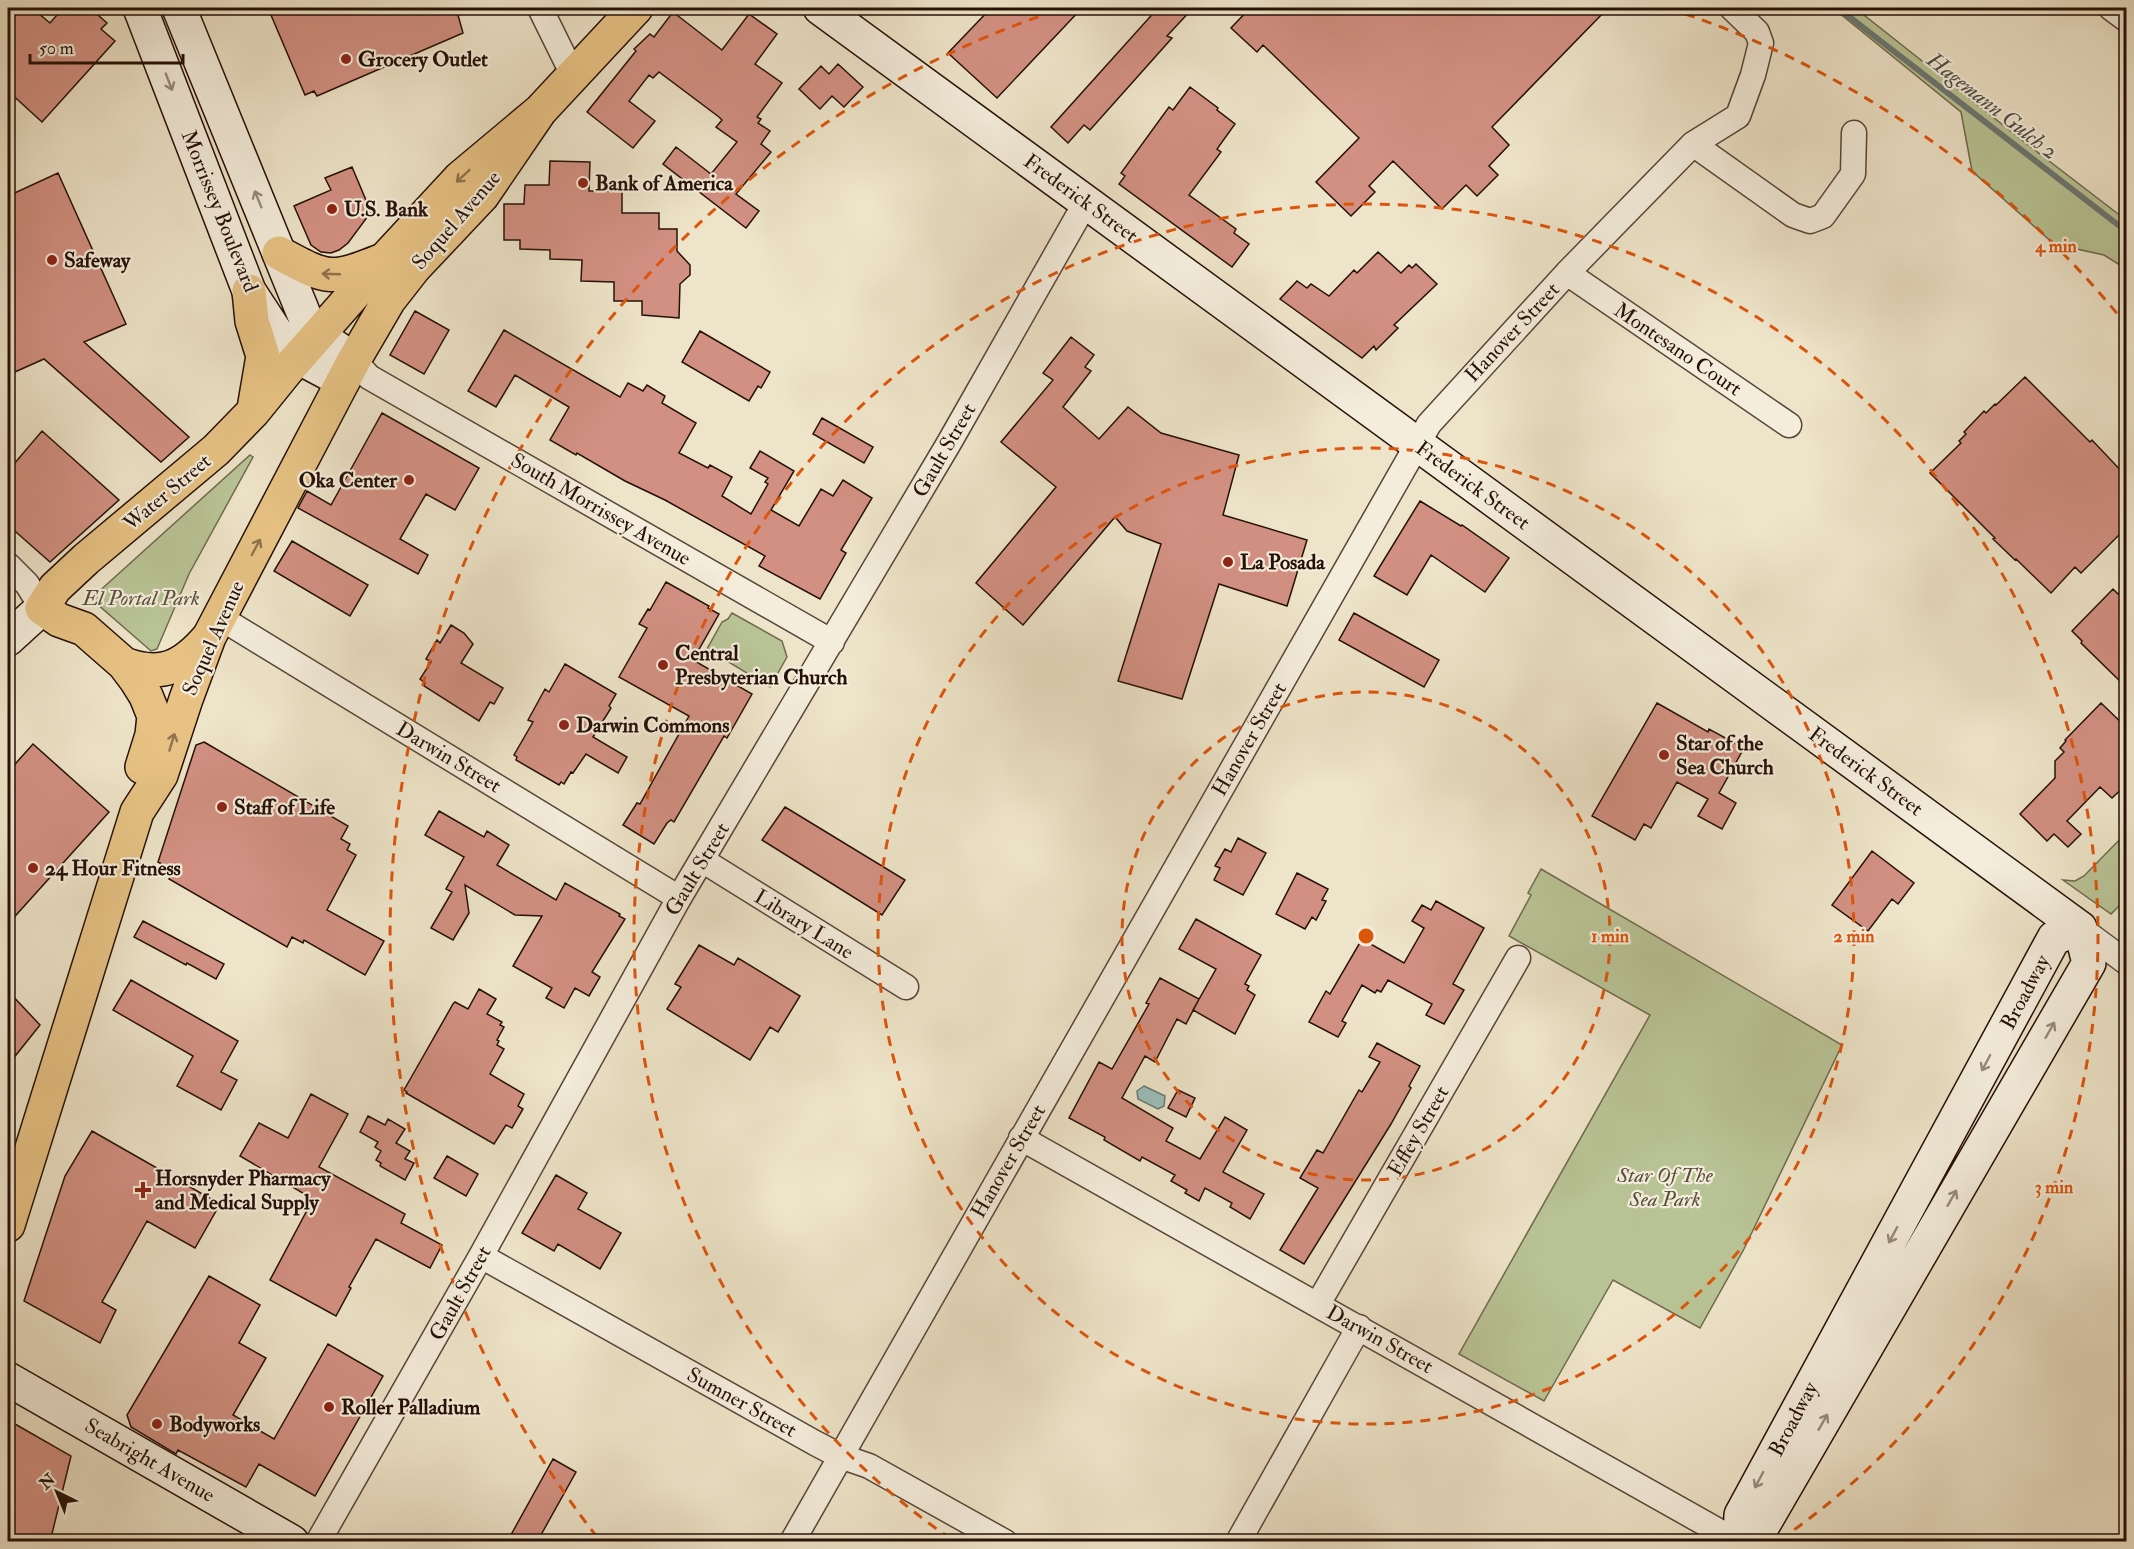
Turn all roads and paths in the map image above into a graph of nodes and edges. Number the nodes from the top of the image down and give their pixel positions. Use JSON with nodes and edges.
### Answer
{"nodes":[{"id":1,"x":140,"y":8,"type":"edge"},
{"id":2,"x":179,"y":8,"type":"edge"},
{"id":3,"x":540,"y":8,"type":"edge"},
{"id":4,"x":636,"y":8,"type":"edge"},
{"id":5,"x":820,"y":8,"type":"edge"},
{"id":6,"x":1732,"y":8,"type":"edge"},
{"id":7,"x":2111,"y":8,"type":"edge"},
{"id":8,"x":2127,"y":19,"type":"edge"},
{"id":9,"x":573,"y":75,"type":"junction"},
{"id":10,"x":540,"y":111,"type":"junction"},
{"id":11,"x":1854,"y":133,"type":"dead end"},
{"id":12,"x":1693,"y":144,"type":"junction"},
{"id":13,"x":1086,"y":202,"type":"junction"},
{"id":14,"x":279,"y":254,"type":"junction"},
{"id":15,"x":384,"y":260,"type":"junction"},
{"id":16,"x":1567,"y":273,"type":"junction"},
{"id":17,"x":249,"y":291,"type":"junction"},
{"id":18,"x":308,"y":346,"type":"junction"},
{"id":19,"x":355,"y":373,"type":"junction"},
{"id":20,"x":253,"y":412,"type":"junction"},
{"id":21,"x":1789,"y":425,"type":"dead end"},
{"id":22,"x":1418,"y":444,"type":"junction"},
{"id":23,"x":216,"y":450,"type":"junction"},
{"id":24,"x":8,"y":565,"type":"edge"},
{"id":25,"x":42,"y":608,"type":"junction"},
{"id":26,"x":214,"y":627,"type":"junction"},
{"id":27,"x":84,"y":629,"type":"junction"},
{"id":28,"x":8,"y":639,"type":"edge"},
{"id":29,"x":832,"y":642,"type":"junction"},
{"id":30,"x":124,"y":664,"type":"junction"},
{"id":31,"x":137,"y":812,"type":"junction"},
{"id":32,"x":702,"y":860,"type":"junction"},
{"id":33,"x":679,"y":898,"type":"junction"},
{"id":34,"x":2080,"y":928,"type":"junction"},
{"id":35,"x":1518,"y":958,"type":"dead end"},
{"id":36,"x":2127,"y":962,"type":"edge"},
{"id":37,"x":906,"y":987,"type":"dead end"},
{"id":38,"x":1022,"y":1138,"type":"junction"},
{"id":39,"x":8,"y":1225,"type":"edge"},
{"id":40,"x":481,"y":1256,"type":"junction"},
{"id":41,"x":1318,"y":1304,"type":"junction"},
{"id":42,"x":1359,"y":1327,"type":"junction"},
{"id":43,"x":8,"y":1380,"type":"edge"},
{"id":44,"x":840,"y":1456,"type":"junction"},
{"id":45,"x":292,"y":1542,"type":"edge"},
{"id":46,"x":318,"y":1542,"type":"edge"},
{"id":47,"x":792,"y":1542,"type":"edge"},
{"id":48,"x":1005,"y":1542,"type":"edge"},
{"id":49,"x":1238,"y":1542,"type":"edge"},
{"id":50,"x":1740,"y":1542,"type":"edge"}],
"edges":[{"from":1,"to":17,"type":"main road","name":"Morrissey Boulevard","one_way":true},
{"from":14,"to":2,"type":"main road","name":"Morrissey Boulevard","one_way":true},
{"from":3,"to":9,"type":"street"},
{"from":4,"to":9,"type":"main road","name":"Soquel Avenue"},
{"from":5,"to":13,"type":"main road","name":"Frederick Street"},
{"from":6,"to":12,"type":"street","name":"Hanover Street"},
{"from":7,"to":8,"type":"street"},
{"from":9,"to":10,"type":"main road","name":"Soquel Avenue"},
{"from":10,"to":15,"type":"main road","name":"Soquel Avenue","one_way":true},
{"from":10,"to":19,"type":"main road","name":"Soquel Avenue"},
{"from":11,"to":12,"type":"street"},
{"from":12,"to":16,"type":"street","name":"Hanover Street"},
{"from":13,"to":22,"type":"main road","name":"Frederick Street"},
{"from":13,"to":29,"type":"street","name":"Gault Street"},
{"from":15,"to":14,"type":"main road","one_way":true},
{"from":14,"to":18,"type":"main road","name":"Morrissey Boulevard"},
{"from":15,"to":18,"type":"main road","name":"Soquel Avenue"},
{"from":16,"to":21,"type":"street","name":"Montesano Court"},
{"from":16,"to":22,"type":"street","name":"Hanover Street"},
{"from":17,"to":18,"type":"main road","name":"Morrissey Boulevard"},
{"from":17,"to":20,"type":"main road"},
{"from":18,"to":19,"type":"main road","name":"Morrissey Boulevard"},
{"from":18,"to":20,"type":"main road","name":"Water Street"},
{"from":26,"to":19,"type":"main road","name":"Soquel Avenue","one_way":true},
{"from":19,"to":29,"type":"street","name":"South Morrissey Avenue"},
{"from":20,"to":23,"type":"main road","name":"Water Street"},
{"from":22,"to":34,"type":"main road","name":"Frederick Street"},
{"from":22,"to":38,"type":"street","name":"Hanover Street"},
{"from":23,"to":25,"type":"main road","name":"Water Street"},
{"from":23,"to":27,"type":"main road"},
{"from":24,"to":25,"type":"street"},
{"from":25,"to":27,"type":"main road"},
{"from":25,"to":28,"type":"main road","name":"Water Street"},
{"from":26,"to":30,"type":"main road"},
{"from":31,"to":26,"type":"main road","name":"Soquel Avenue","one_way":true},
{"from":26,"to":33,"type":"street","name":"Darwin Street"},
{"from":27,"to":30,"type":"main road"},
{"from":29,"to":32,"type":"street","name":"Gault Street"},
{"from":30,"to":31,"type":"main road"},
{"from":31,"to":39,"type":"main road","name":"Soquel Avenue"},
{"from":32,"to":33,"type":"street","name":"Gault Street"},
{"from":32,"to":37,"type":"street","name":"Library Lane"},
{"from":33,"to":40,"type":"street","name":"Gault Street"},
{"from":34,"to":36,"type":"street","name":"Frederick Street"},
{"from":34,"to":50,"type":"main road","name":"Broadway"},
{"from":35,"to":41,"type":"street","name":"Effey Street"},
{"from":38,"to":41,"type":"street","name":"Darwin Street"},
{"from":38,"to":44,"type":"street","name":"Hanover Street"},
{"from":40,"to":44,"type":"street","name":"Sumner Street"},
{"from":40,"to":46,"type":"street","name":"Gault Street"},
{"from":41,"to":42,"type":"street","name":"Darwin Street"},
{"from":42,"to":49,"type":"street"},
{"from":42,"to":50,"type":"street","name":"Darwin Street"},
{"from":43,"to":45,"type":"main road","name":"Seabright Avenue"},
{"from":44,"to":47,"type":"street","name":"Hanover Street"},
{"from":44,"to":48,"type":"street","name":"Sumner Street"}]}
